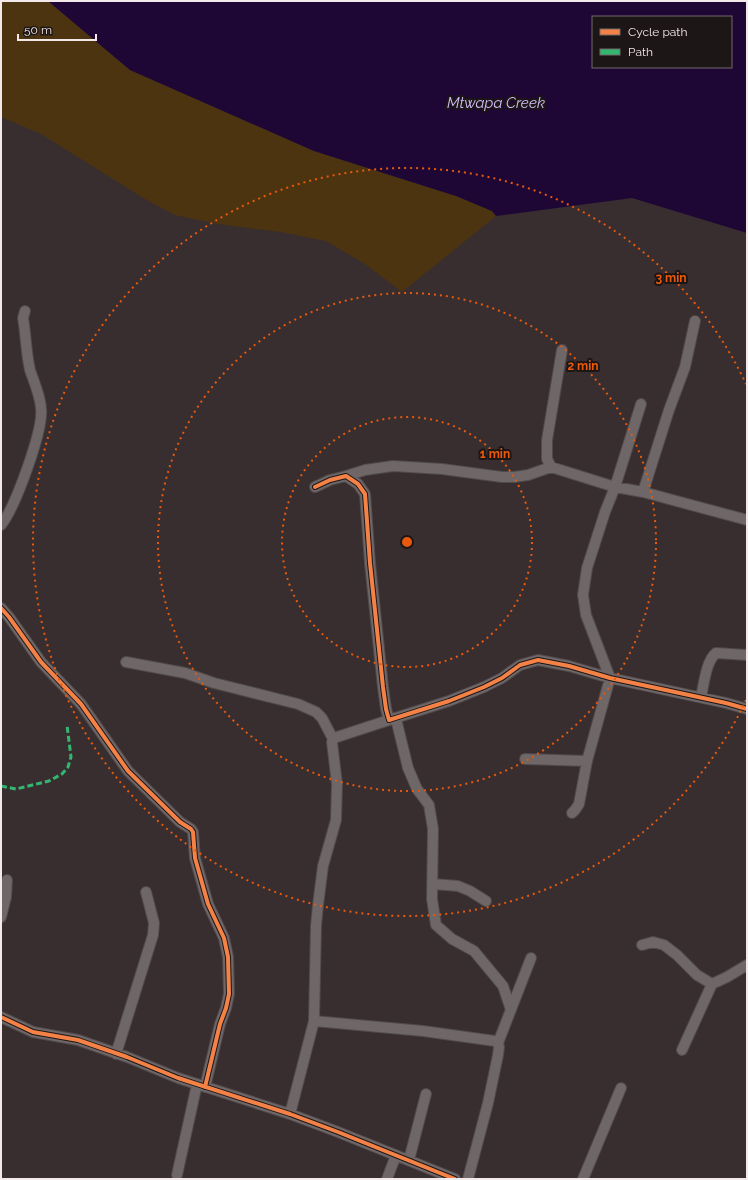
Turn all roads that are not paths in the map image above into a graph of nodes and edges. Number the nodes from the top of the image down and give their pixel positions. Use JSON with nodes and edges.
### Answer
{"nodes":[{"id":1,"x":24,"y":311,"type":"dead end"},
{"id":2,"x":695,"y":321,"type":"dead end"},
{"id":3,"x":562,"y":350,"type":"dead end"},
{"id":4,"x":641,"y":404,"type":"dead end"},
{"id":5,"x":551,"y":468,"type":"junction"},
{"id":6,"x":346,"y":476,"type":"junction"},
{"id":7,"x":316,"y":487,"type":"dead end"},
{"id":8,"x":615,"y":487,"type":"junction"},
{"id":9,"x":643,"y":492,"type":"junction"},
{"id":10,"x":747,"y":520,"type":"edge"},
{"id":11,"x":1,"y":525,"type":"edge"},
{"id":12,"x":1,"y":608,"type":"edge"},
{"id":13,"x":747,"y":655,"type":"edge"},
{"id":14,"x":126,"y":662,"type":"dead end"},
{"id":15,"x":610,"y":678,"type":"junction"},
{"id":16,"x":701,"y":697,"type":"junction"},
{"id":17,"x":747,"y":709,"type":"edge"},
{"id":18,"x":393,"y":720,"type":"junction"},
{"id":19,"x":333,"y":739,"type":"junction"},
{"id":20,"x":525,"y":759,"type":"dead end"},
{"id":21,"x":587,"y":761,"type":"junction"},
{"id":22,"x":572,"y":814,"type":"dead end"},
{"id":23,"x":7,"y":880,"type":"dead end"},
{"id":24,"x":433,"y":884,"type":"junction"},
{"id":25,"x":146,"y":892,"type":"dead end"},
{"id":26,"x":486,"y":901,"type":"dead end"},
{"id":27,"x":1,"y":917,"type":"edge"},
{"id":28,"x":642,"y":945,"type":"dead end"},
{"id":29,"x":531,"y":958,"type":"dead end"},
{"id":30,"x":747,"y":964,"type":"edge"},
{"id":31,"x":712,"y":984,"type":"junction"},
{"id":32,"x":511,"y":1010,"type":"junction"},
{"id":33,"x":1,"y":1017,"type":"edge"},
{"id":34,"x":314,"y":1021,"type":"junction"},
{"id":35,"x":498,"y":1043,"type":"junction"},
{"id":36,"x":682,"y":1050,"type":"dead end"},
{"id":37,"x":116,"y":1054,"type":"junction"},
{"id":38,"x":201,"y":1086,"type":"junction"},
{"id":39,"x":621,"y":1088,"type":"dead end"},
{"id":40,"x":426,"y":1094,"type":"dead end"},
{"id":41,"x":290,"y":1114,"type":"junction"},
{"id":42,"x":396,"y":1155,"type":"junction"},
{"id":43,"x":409,"y":1160,"type":"junction"},
{"id":44,"x":177,"y":1175,"type":"dead end"},
{"id":45,"x":387,"y":1179,"type":"edge"},
{"id":46,"x":455,"y":1179,"type":"edge"},
{"id":47,"x":468,"y":1179,"type":"edge"},
{"id":48,"x":583,"y":1179,"type":"edge"}],
"edges":[{"from":1,"to":11,"type":"street"},
{"from":2,"to":9,"type":"street"},
{"from":3,"to":5,"type":"street"},
{"from":4,"to":8,"type":"street"},
{"from":5,"to":6,"type":"street"},
{"from":5,"to":8,"type":"street"},
{"from":6,"to":7,"type":"street"},
{"from":6,"to":18,"type":"street"},
{"from":8,"to":9,"type":"street"},
{"from":8,"to":15,"type":"street"},
{"from":9,"to":10,"type":"street"},
{"from":12,"to":38,"type":"street"},
{"from":13,"to":16,"type":"street"},
{"from":14,"to":19,"type":"street"},
{"from":15,"to":16,"type":"street"},
{"from":15,"to":18,"type":"street"},
{"from":15,"to":21,"type":"street"},
{"from":16,"to":17,"type":"street"},
{"from":18,"to":19,"type":"street"},
{"from":18,"to":24,"type":"street"},
{"from":19,"to":34,"type":"street"},
{"from":20,"to":21,"type":"street"},
{"from":21,"to":22,"type":"street"},
{"from":23,"to":27,"type":"street"},
{"from":24,"to":26,"type":"street"},
{"from":24,"to":32,"type":"street"},
{"from":25,"to":37,"type":"street"},
{"from":28,"to":31,"type":"street"},
{"from":29,"to":32,"type":"street"},
{"from":30,"to":31,"type":"street"},
{"from":31,"to":36,"type":"street"},
{"from":32,"to":35,"type":"street"},
{"from":33,"to":37,"type":"street"},
{"from":34,"to":35,"type":"street"},
{"from":34,"to":41,"type":"street"},
{"from":35,"to":47,"type":"street"},
{"from":37,"to":38,"type":"street"},
{"from":38,"to":41,"type":"street"},
{"from":38,"to":44,"type":"street"},
{"from":39,"to":48,"type":"street"},
{"from":40,"to":43,"type":"street"},
{"from":41,"to":42,"type":"street"},
{"from":42,"to":43,"type":"street"},
{"from":42,"to":45,"type":"street"},
{"from":43,"to":46,"type":"street"}]}
